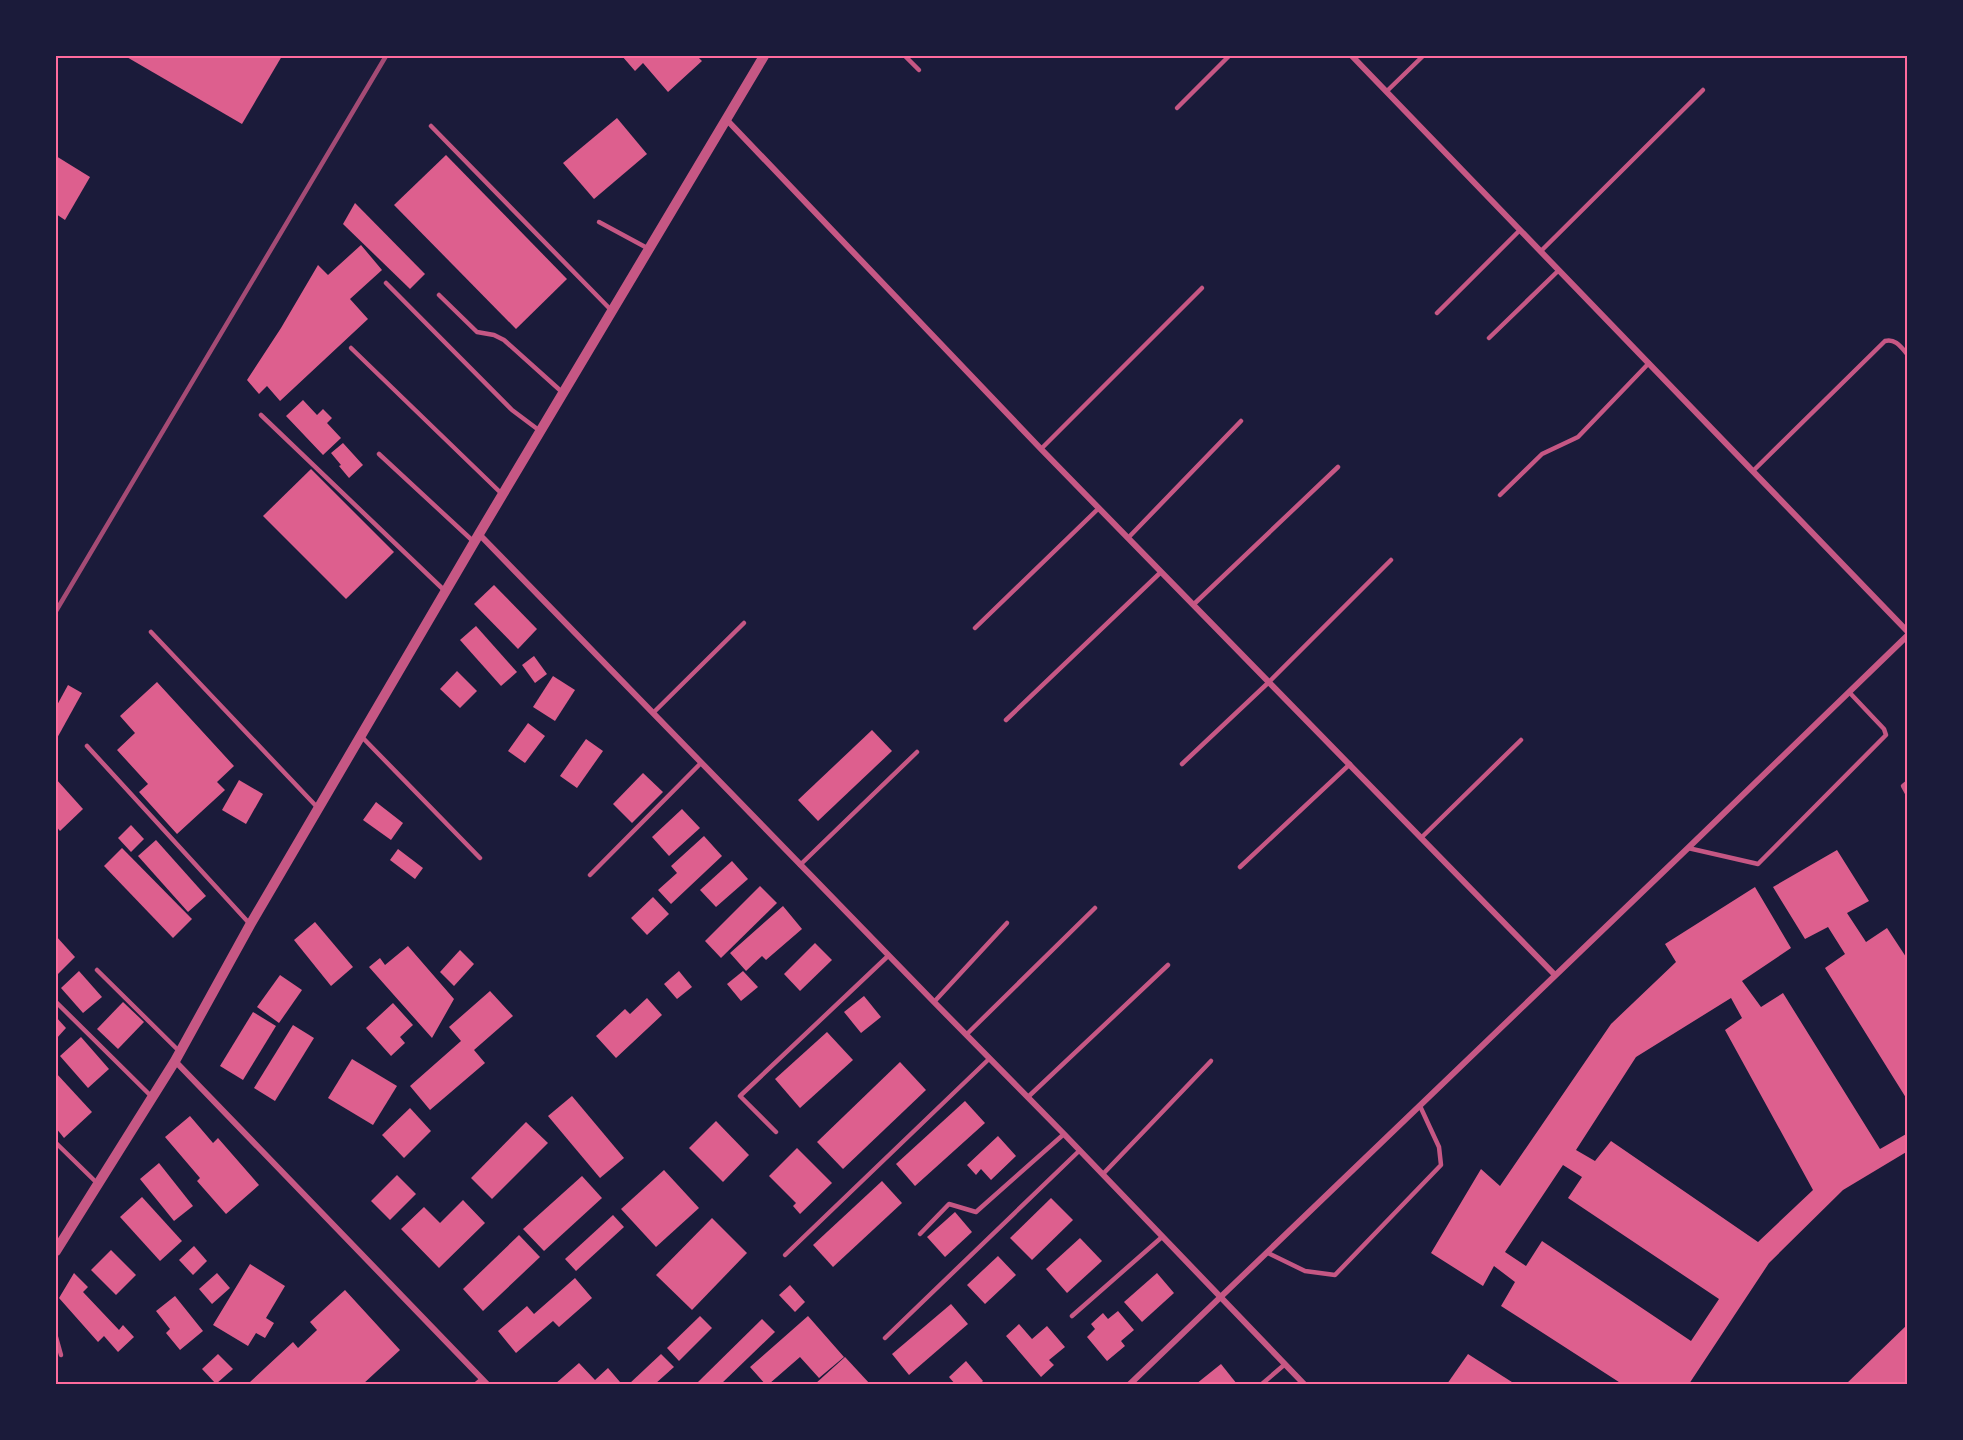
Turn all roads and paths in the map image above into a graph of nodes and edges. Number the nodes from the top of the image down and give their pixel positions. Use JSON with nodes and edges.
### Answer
{"nodes":[{"id":1,"x":764,"y":56,"type":"edge"},
{"id":2,"x":905,"y":56,"type":"edge"},
{"id":3,"x":1229,"y":56,"type":"edge"},
{"id":4,"x":1352,"y":56,"type":"edge"},
{"id":5,"x":1423,"y":56,"type":"edge"},
{"id":6,"x":919,"y":70,"type":"dead end"},
{"id":7,"x":1703,"y":90,"type":"dead end"},
{"id":8,"x":1387,"y":91,"type":"junction"},
{"id":9,"x":1177,"y":108,"type":"dead end"},
{"id":10,"x":726,"y":119,"type":"junction"},
{"id":11,"x":431,"y":126,"type":"dead end"},
{"id":12,"x":599,"y":222,"type":"dead end"},
{"id":13,"x":1520,"y":230,"type":"junction"},
{"id":14,"x":649,"y":249,"type":"junction"},
{"id":15,"x":1541,"y":251,"type":"junction"},
{"id":16,"x":1559,"y":270,"type":"junction"},
{"id":17,"x":386,"y":283,"type":"dead end"},
{"id":18,"x":1202,"y":288,"type":"dead end"},
{"id":19,"x":439,"y":295,"type":"dead end"},
{"id":20,"x":612,"y":311,"type":"junction"},
{"id":21,"x":1437,"y":313,"type":"dead end"},
{"id":22,"x":1489,"y":338,"type":"dead end"},
{"id":23,"x":351,"y":348,"type":"dead end"},
{"id":24,"x":1908,"y":354,"type":"edge"},
{"id":25,"x":1649,"y":363,"type":"junction"},
{"id":26,"x":563,"y":393,"type":"junction"},
{"id":27,"x":261,"y":415,"type":"dead end"},
{"id":28,"x":1241,"y":421,"type":"dead end"},
{"id":29,"x":540,"y":430,"type":"junction"},
{"id":30,"x":1041,"y":449,"type":"junction"},
{"id":31,"x":379,"y":454,"type":"dead end"},
{"id":32,"x":1338,"y":467,"type":"dead end"},
{"id":33,"x":1753,"y":471,"type":"junction"},
{"id":34,"x":503,"y":495,"type":"junction"},
{"id":35,"x":1500,"y":495,"type":"dead end"},
{"id":36,"x":1099,"y":508,"type":"junction"},
{"id":37,"x":477,"y":538,"type":"junction"},
{"id":38,"x":1128,"y":538,"type":"junction"},
{"id":39,"x":1391,"y":560,"type":"dead end"},
{"id":40,"x":1161,"y":572,"type":"junction"},
{"id":41,"x":446,"y":592,"type":"junction"},
{"id":42,"x":1193,"y":605,"type":"junction"},
{"id":43,"x":744,"y":623,"type":"dead end"},
{"id":44,"x":975,"y":628,"type":"dead end"},
{"id":45,"x":151,"y":632,"type":"dead end"},
{"id":46,"x":1908,"y":633,"type":"edge"},
{"id":47,"x":1269,"y":682,"type":"junction"},
{"id":48,"x":1849,"y":692,"type":"junction"},
{"id":49,"x":653,"y":713,"type":"junction"},
{"id":50,"x":1006,"y":720,"type":"dead end"},
{"id":51,"x":362,"y":737,"type":"junction"},
{"id":52,"x":1521,"y":740,"type":"dead end"},
{"id":53,"x":87,"y":746,"type":"dead end"},
{"id":54,"x":917,"y":752,"type":"dead end"},
{"id":55,"x":701,"y":763,"type":"junction"},
{"id":56,"x":1182,"y":764,"type":"dead end"},
{"id":57,"x":1350,"y":764,"type":"junction"},
{"id":58,"x":1908,"y":782,"type":"edge"},
{"id":59,"x":1908,"y":795,"type":"edge"},
{"id":60,"x":319,"y":809,"type":"junction"},
{"id":61,"x":1422,"y":837,"type":"junction"},
{"id":62,"x":1688,"y":848,"type":"junction"},
{"id":63,"x":480,"y":858,"type":"dead end"},
{"id":64,"x":800,"y":865,"type":"junction"},
{"id":65,"x":1240,"y":867,"type":"dead end"},
{"id":66,"x":590,"y":875,"type":"dead end"},
{"id":67,"x":1095,"y":908,"type":"dead end"},
{"id":68,"x":1007,"y":924,"type":"dead end"},
{"id":69,"x":250,"y":925,"type":"junction"},
{"id":70,"x":888,"y":956,"type":"junction"},
{"id":71,"x":1168,"y":965,"type":"dead end"},
{"id":72,"x":97,"y":970,"type":"dead end"},
{"id":73,"x":1555,"y":975,"type":"junction"},
{"id":74,"x":56,"y":1002,"type":"edge"},
{"id":75,"x":934,"y":1002,"type":"junction"},
{"id":76,"x":967,"y":1034,"type":"junction"},
{"id":77,"x":177,"y":1057,"type":"junction"},
{"id":78,"x":989,"y":1059,"type":"junction"},
{"id":79,"x":1211,"y":1061,"type":"dead end"},
{"id":80,"x":152,"y":1097,"type":"junction"},
{"id":81,"x":1028,"y":1097,"type":"junction"},
{"id":82,"x":1420,"y":1106,"type":"junction"},
{"id":83,"x":776,"y":1132,"type":"dead end"},
{"id":84,"x":1064,"y":1134,"type":"junction"},
{"id":85,"x":56,"y":1143,"type":"edge"},
{"id":86,"x":1080,"y":1151,"type":"junction"},
{"id":87,"x":1103,"y":1174,"type":"junction"},
{"id":88,"x":98,"y":1184,"type":"junction"},
{"id":89,"x":920,"y":1234,"type":"dead end"},
{"id":90,"x":1162,"y":1237,"type":"junction"},
{"id":91,"x":56,"y":1248,"type":"edge"},
{"id":92,"x":1268,"y":1252,"type":"junction"},
{"id":93,"x":785,"y":1256,"type":"dead end"},
{"id":94,"x":1221,"y":1298,"type":"junction"},
{"id":95,"x":1072,"y":1316,"type":"dead end"},
{"id":96,"x":56,"y":1337,"type":"edge"},
{"id":97,"x":885,"y":1338,"type":"dead end"},
{"id":98,"x":61,"y":1355,"type":"dead end"},
{"id":99,"x":1284,"y":1365,"type":"junction"},
{"id":100,"x":482,"y":1379,"type":"junction"},
{"id":101,"x":476,"y":1384,"type":"edge"},
{"id":102,"x":488,"y":1384,"type":"edge"},
{"id":103,"x":1130,"y":1384,"type":"edge"},
{"id":104,"x":1262,"y":1384,"type":"edge"},
{"id":105,"x":1304,"y":1384,"type":"edge"}],
"edges":[{"from":1,"to":10,"type":"street"},
{"from":2,"to":6,"type":"lane"},
{"from":3,"to":9,"type":"lane"},
{"from":4,"to":8,"type":"street"},
{"from":5,"to":8,"type":"lane"},
{"from":7,"to":15,"type":"lane"},
{"from":8,"to":13,"type":"street"},
{"from":10,"to":14,"type":"street"},
{"from":10,"to":30,"type":"street"},
{"from":11,"to":20,"type":"lane"},
{"from":12,"to":14,"type":"lane"},
{"from":13,"to":15,"type":"street"},
{"from":13,"to":21,"type":"lane"},
{"from":14,"to":20,"type":"street"},
{"from":15,"to":16,"type":"street"},
{"from":16,"to":22,"type":"lane"},
{"from":16,"to":25,"type":"street"},
{"from":17,"to":29,"type":"lane"},
{"from":18,"to":30,"type":"lane"},
{"from":19,"to":26,"type":"lane"},
{"from":20,"to":26,"type":"street"},
{"from":23,"to":34,"type":"lane"},
{"from":24,"to":33,"type":"lane"},
{"from":25,"to":33,"type":"street"},
{"from":25,"to":35,"type":"lane"},
{"from":26,"to":29,"type":"street"},
{"from":27,"to":41,"type":"lane"},
{"from":28,"to":38,"type":"lane"},
{"from":29,"to":34,"type":"street"},
{"from":30,"to":36,"type":"street"},
{"from":31,"to":37,"type":"lane"},
{"from":32,"to":42,"type":"lane"},
{"from":33,"to":46,"type":"street"},
{"from":34,"to":37,"type":"street"},
{"from":36,"to":38,"type":"street"},
{"from":36,"to":44,"type":"lane"},
{"from":37,"to":41,"type":"street"},
{"from":37,"to":49,"type":"street"},
{"from":38,"to":40,"type":"street"},
{"from":39,"to":47,"type":"lane"},
{"from":40,"to":42,"type":"street"},
{"from":40,"to":50,"type":"lane"},
{"from":41,"to":51,"type":"street"},
{"from":42,"to":47,"type":"street"},
{"from":43,"to":49,"type":"lane"},
{"from":45,"to":60,"type":"lane"},
{"from":46,"to":48,"type":"street"},
{"from":47,"to":56,"type":"lane"},
{"from":47,"to":57,"type":"street"},
{"from":48,"to":62,"type":"street"},
{"from":48,"to":62,"type":"lane"},
{"from":49,"to":55,"type":"street"},
{"from":51,"to":60,"type":"street"},
{"from":51,"to":63,"type":"lane"},
{"from":52,"to":61,"type":"lane"},
{"from":53,"to":69,"type":"lane"},
{"from":54,"to":64,"type":"lane"},
{"from":55,"to":64,"type":"street"},
{"from":55,"to":66,"type":"lane"},
{"from":57,"to":61,"type":"street"},
{"from":57,"to":65,"type":"lane"},
{"from":58,"to":59,"type":"lane"},
{"from":60,"to":69,"type":"street"},
{"from":61,"to":73,"type":"street"},
{"from":62,"to":73,"type":"street"},
{"from":64,"to":70,"type":"street"},
{"from":67,"to":76,"type":"lane"},
{"from":68,"to":75,"type":"lane"},
{"from":69,"to":77,"type":"street"},
{"from":70,"to":75,"type":"street"},
{"from":70,"to":83,"type":"lane"},
{"from":71,"to":81,"type":"lane"},
{"from":72,"to":77,"type":"lane"},
{"from":73,"to":82,"type":"street"},
{"from":74,"to":80,"type":"lane"},
{"from":75,"to":76,"type":"street"},
{"from":76,"to":78,"type":"street"},
{"from":77,"to":80,"type":"street"},
{"from":77,"to":100,"type":"street"},
{"from":78,"to":81,"type":"street"},
{"from":78,"to":93,"type":"lane"},
{"from":79,"to":87,"type":"lane"},
{"from":80,"to":88,"type":"street"},
{"from":81,"to":84,"type":"street"},
{"from":82,"to":92,"type":"street"},
{"from":82,"to":92,"type":"lane"},
{"from":84,"to":86,"type":"street"},
{"from":84,"to":89,"type":"lane"},
{"from":85,"to":88,"type":"lane"},
{"from":86,"to":87,"type":"street"},
{"from":86,"to":97,"type":"lane"},
{"from":87,"to":90,"type":"street"},
{"from":88,"to":91,"type":"street"},
{"from":90,"to":94,"type":"street"},
{"from":90,"to":95,"type":"lane"},
{"from":92,"to":94,"type":"street"},
{"from":94,"to":99,"type":"street"},
{"from":94,"to":103,"type":"street"},
{"from":96,"to":98,"type":"lane"},
{"from":99,"to":104,"type":"lane"},
{"from":99,"to":105,"type":"street"},
{"from":100,"to":101,"type":"lane"},
{"from":100,"to":102,"type":"street"}]}
